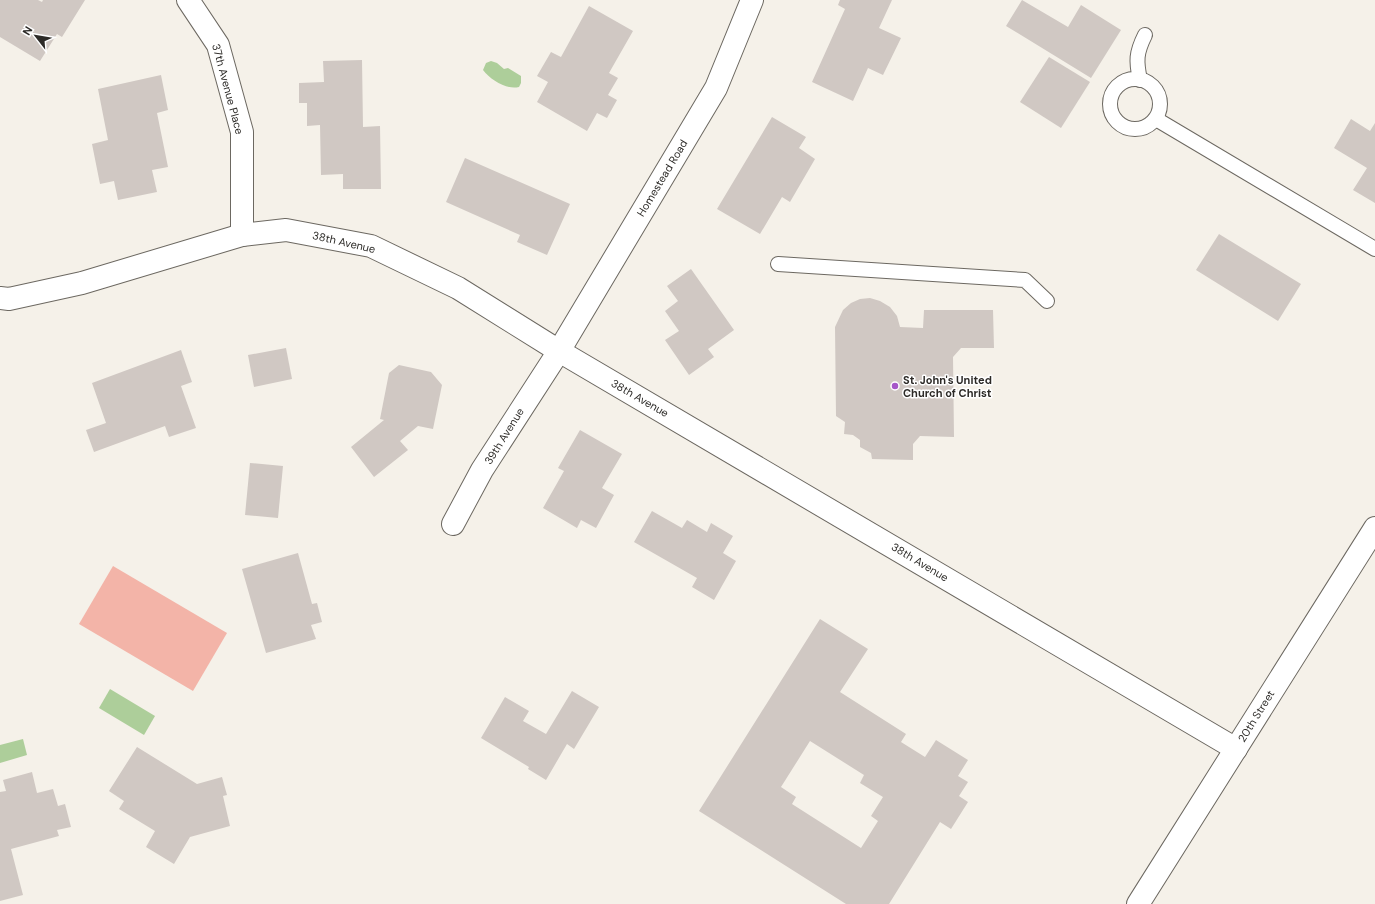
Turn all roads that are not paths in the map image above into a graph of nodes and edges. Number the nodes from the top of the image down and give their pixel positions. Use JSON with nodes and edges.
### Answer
{"nodes":[{"id":1,"x":188,"y":0,"type":"edge"},
{"id":2,"x":752,"y":0,"type":"edge"},
{"id":3,"x":1145,"y":35,"type":"dead end"},
{"id":4,"x":1140,"y":80,"type":"junction"},
{"id":5,"x":1156,"y":119,"type":"junction"},
{"id":6,"x":242,"y":235,"type":"junction"},
{"id":7,"x":1375,"y":249,"type":"edge"},
{"id":8,"x":778,"y":264,"type":"dead end"},
{"id":9,"x":0,"y":298,"type":"edge"},
{"id":10,"x":1047,"y":301,"type":"dead end"},
{"id":11,"x":559,"y":351,"type":"junction"},
{"id":12,"x":453,"y":524,"type":"dead end"},
{"id":13,"x":1375,"y":528,"type":"edge"},
{"id":14,"x":1236,"y":748,"type":"junction"},
{"id":15,"x":1138,"y":904,"type":"edge"}],
"edges":[{"from":1,"to":6,"type":"street","name":"37th Avenue Place"},
{"from":2,"to":11,"type":"street","name":"Homestead Road"},
{"from":3,"to":4,"type":"lane"},
{"from":4,"to":5,"type":"lane"},
{"from":4,"to":5,"type":"lane"},
{"from":5,"to":7,"type":"lane"},
{"from":6,"to":9,"type":"street","name":"38th Avenue"},
{"from":6,"to":11,"type":"street","name":"38th Avenue"},
{"from":8,"to":10,"type":"lane"},
{"from":11,"to":12,"type":"street","name":"39th Avenue"},
{"from":11,"to":14,"type":"street","name":"38th Avenue"},
{"from":13,"to":14,"type":"street","name":"20th Street"},
{"from":14,"to":15,"type":"street","name":"20th Street"}]}
